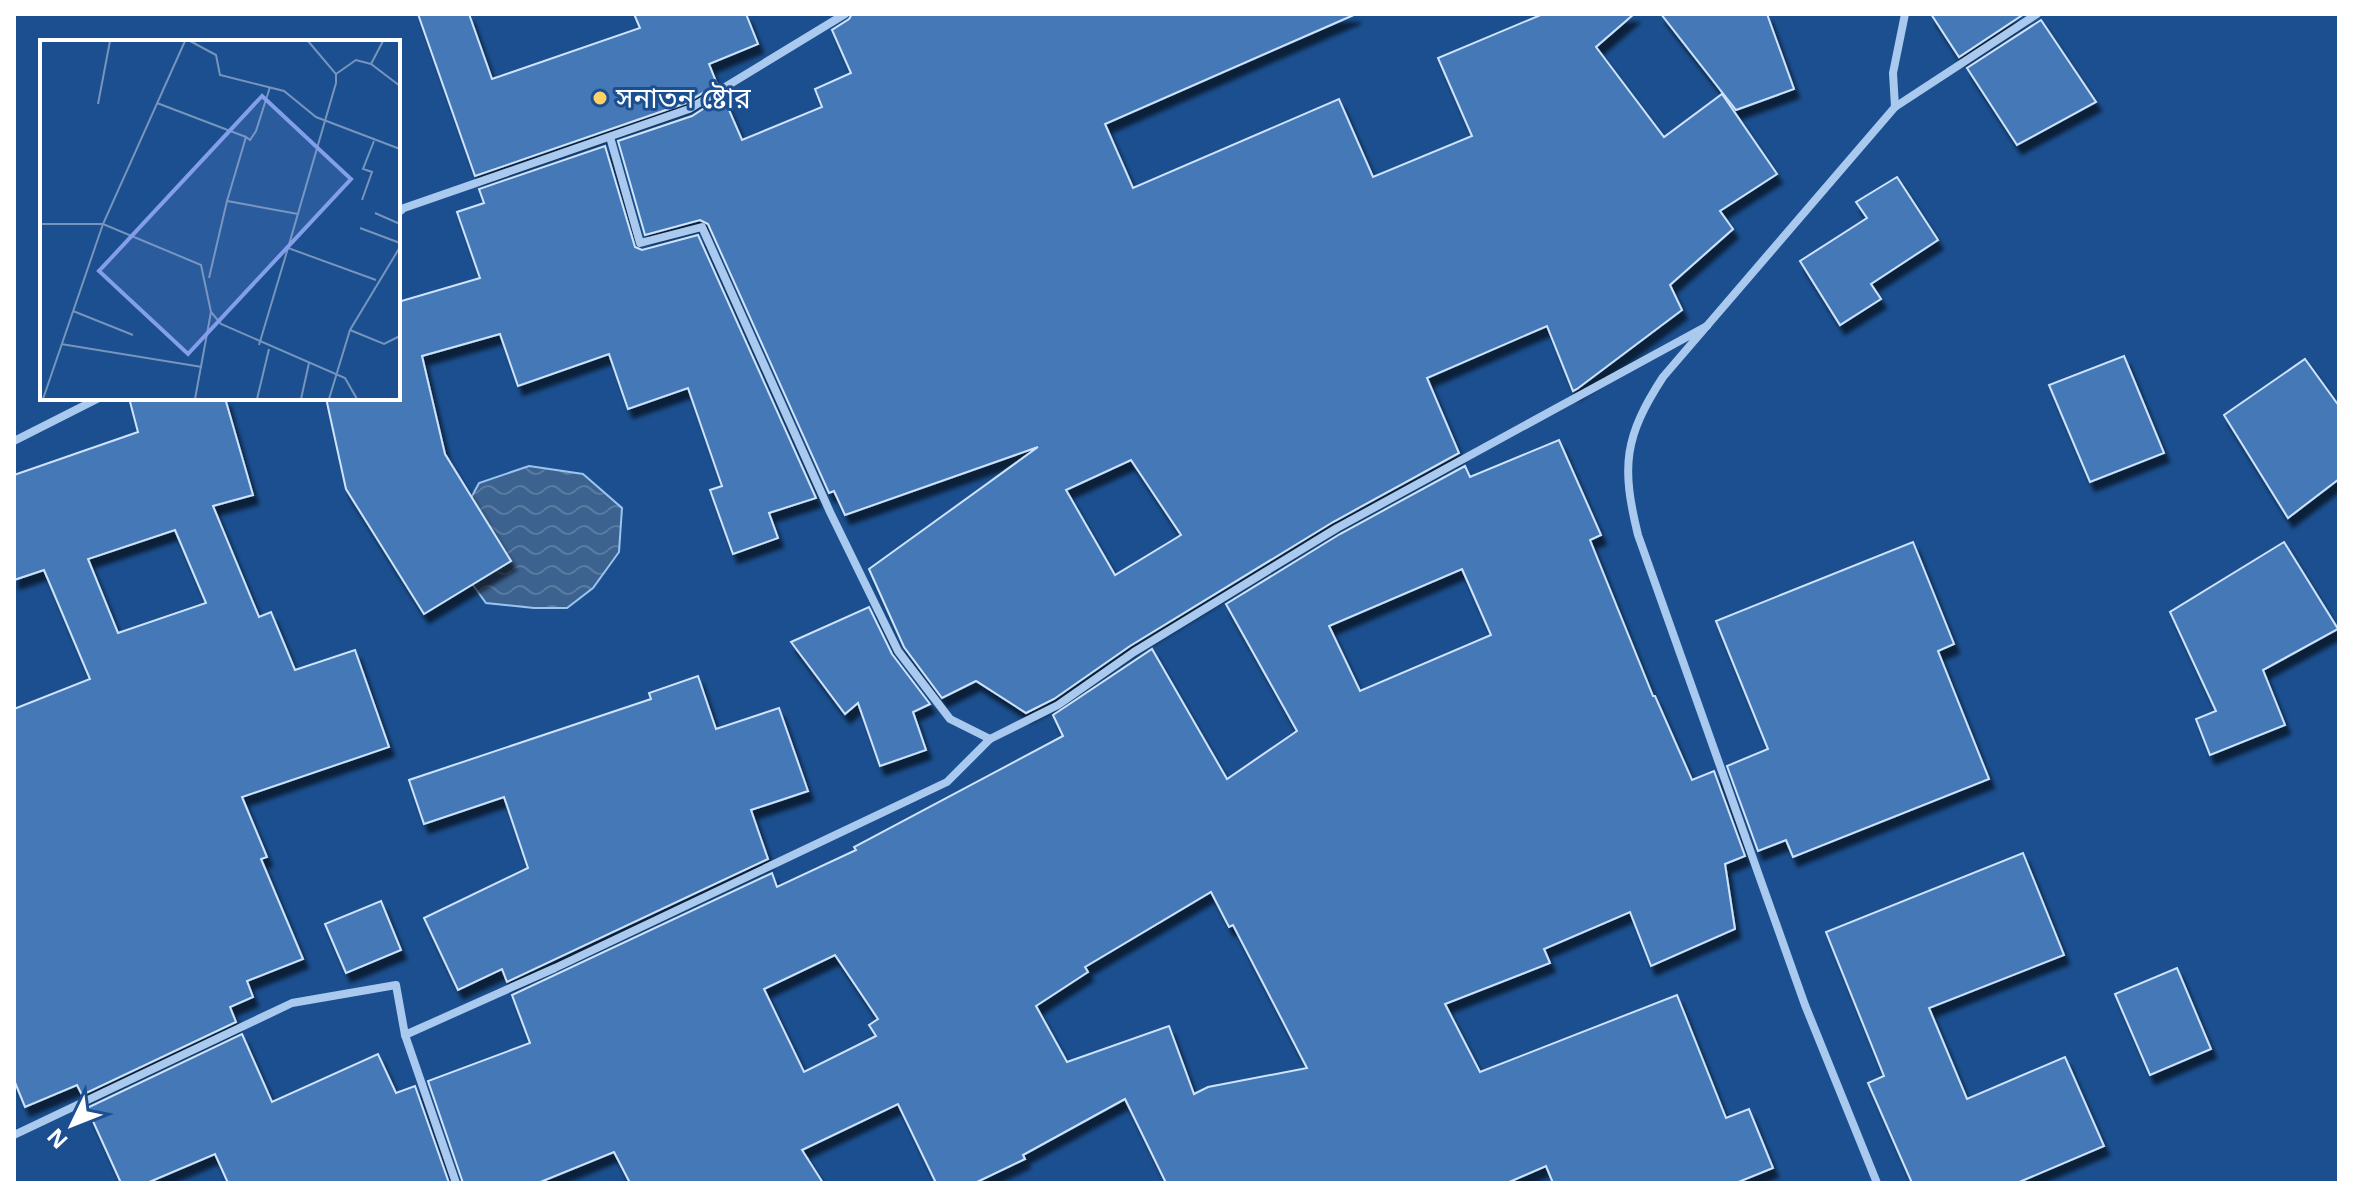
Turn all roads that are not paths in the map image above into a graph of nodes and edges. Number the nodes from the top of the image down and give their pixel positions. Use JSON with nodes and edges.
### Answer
{"nodes":[{"id":1,"x":845,"y":14,"type":"edge"},
{"id":2,"x":1905,"y":14,"type":"edge"},
{"id":3,"x":2037,"y":14,"type":"edge"},
{"id":4,"x":1895,"y":107,"type":"junction"},
{"id":5,"x":610,"y":137,"type":"junction"},
{"id":6,"x":400,"y":211,"type":"edge"},
{"id":7,"x":1707,"y":326,"type":"junction"},
{"id":8,"x":95,"y":400,"type":"edge"},
{"id":9,"x":14,"y":441,"type":"edge"},
{"id":10,"x":990,"y":739,"type":"junction"},
{"id":11,"x":405,"y":1035,"type":"junction"},
{"id":12,"x":14,"y":1135,"type":"edge"},
{"id":13,"x":456,"y":1183,"type":"edge"},
{"id":14,"x":1877,"y":1183,"type":"edge"}],
"edges":[{"from":1,"to":5,"type":"street"},
{"from":2,"to":4,"type":"street"},
{"from":3,"to":4,"type":"street"},
{"from":4,"to":7,"type":"street"},
{"from":5,"to":6,"type":"street"},
{"from":5,"to":10,"type":"street"},
{"from":7,"to":10,"type":"street"},
{"from":7,"to":14,"type":"street"},
{"from":8,"to":9,"type":"street"},
{"from":10,"to":11,"type":"street"},
{"from":11,"to":12,"type":"street"},
{"from":11,"to":13,"type":"street"}]}
